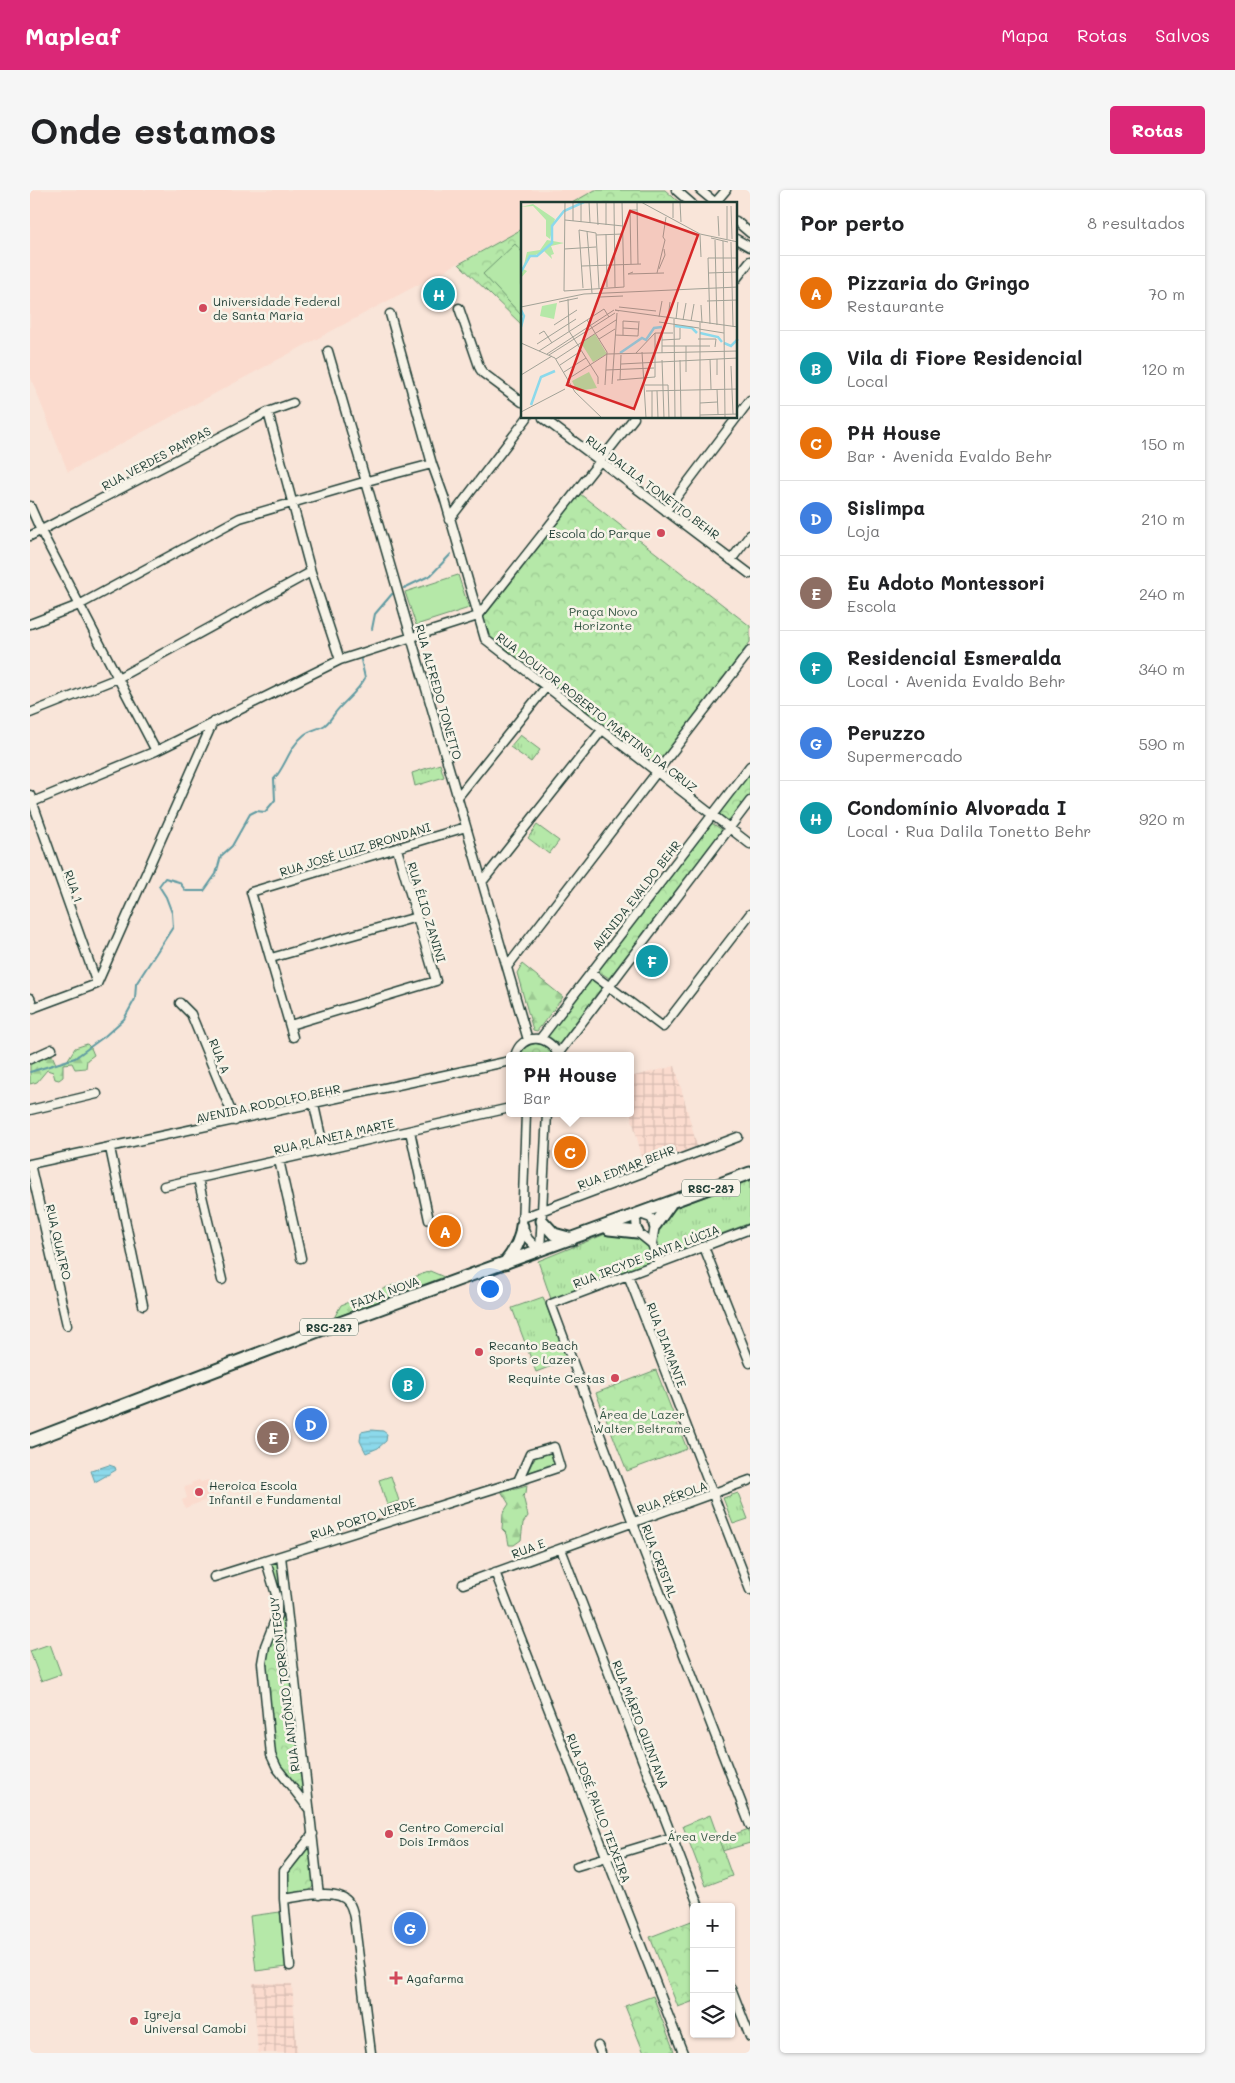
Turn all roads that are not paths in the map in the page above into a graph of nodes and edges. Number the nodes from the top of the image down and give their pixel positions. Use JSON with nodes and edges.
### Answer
{"nodes":[{"id":1,"x":676,"y":190,"type":"edge"},
{"id":2,"x":726,"y":190,"type":"edge"},
{"id":3,"x":705,"y":191,"type":"edge"},
{"id":4,"x":690,"y":202,"type":"edge"},
{"id":5,"x":714,"y":202,"type":"edge"},
{"id":6,"x":716,"y":202,"type":"edge"},
{"id":7,"x":738,"y":223,"type":"edge"},
{"id":8,"x":750,"y":233,"type":"edge"},
{"id":9,"x":738,"y":241,"type":"edge"},
{"id":10,"x":750,"y":247,"type":"edge"},
{"id":11,"x":750,"y":261,"type":"edge"},
{"id":12,"x":738,"y":276,"type":"edge"},
{"id":13,"x":459,"y":308,"type":"dead end"},
{"id":14,"x":390,"y":314,"type":"dead end"},
{"id":15,"x":328,"y":351,"type":"dead end"},
{"id":16,"x":750,"y":400,"type":"edge"},
{"id":17,"x":521,"y":401,"type":"edge"},
{"id":18,"x":293,"y":404,"type":"dead end"},
{"id":19,"x":268,"y":412,"type":"junction"},
{"id":20,"x":738,"y":416,"type":"edge"},
{"id":21,"x":526,"y":419,"type":"edge"},
{"id":22,"x":544,"y":419,"type":"edge"},
{"id":23,"x":633,"y":419,"type":"edge"},
{"id":24,"x":736,"y":419,"type":"edge"},
{"id":25,"x":601,"y":461,"type":"junction"},
{"id":26,"x":432,"y":464,"type":"junction"},
{"id":27,"x":367,"y":481,"type":"junction"},
{"id":28,"x":292,"y":502,"type":"junction"},
{"id":29,"x":30,"y":506,"type":"edge"},
{"id":30,"x":666,"y":511,"type":"junction"},
{"id":31,"x":449,"y":520,"type":"junction"},
{"id":32,"x":40,"y":531,"type":"junction"},
{"id":33,"x":750,"y":535,"type":"edge"},
{"id":34,"x":30,"y":536,"type":"edge"},
{"id":35,"x":731,"y":560,"type":"junction"},
{"id":36,"x":311,"y":572,"type":"junction"},
{"id":37,"x":750,"y":574,"type":"edge"},
{"id":38,"x":79,"y":605,"type":"junction"},
{"id":39,"x":478,"y":616,"type":"junction"},
{"id":40,"x":30,"y":624,"type":"edge"},
{"id":41,"x":412,"y":638,"type":"junction"},
{"id":42,"x":750,"y":651,"type":"edge"},
{"id":43,"x":340,"y":660,"type":"junction"},
{"id":44,"x":118,"y":678,"type":"junction"},
{"id":45,"x":546,"y":687,"type":"junction"},
{"id":46,"x":30,"y":713,"type":"edge"},
{"id":47,"x":213,"y":722,"type":"junction"},
{"id":48,"x":602,"y":730,"type":"junction"},
{"id":49,"x":156,"y":751,"type":"junction"},
{"id":50,"x":750,"y":766,"type":"edge"},
{"id":51,"x":657,"y":773,"type":"junction"},
{"id":52,"x":457,"y":798,"type":"junction"},
{"id":53,"x":31,"y":800,"type":"edge"},
{"id":54,"x":750,"y":801,"type":"edge"},
{"id":55,"x":712,"y":816,"type":"junction"},
{"id":56,"x":466,"y":827,"type":"junction"},
{"id":57,"x":729,"y":828,"type":"junction"},
{"id":58,"x":750,"y":844,"type":"edge"},
{"id":59,"x":397,"y":849,"type":"junction"},
{"id":60,"x":482,"y":882,"type":"junction"},
{"id":61,"x":750,"y":914,"type":"edge"},
{"id":62,"x":417,"y":917,"type":"junction"},
{"id":63,"x":270,"y":958,"type":"junction"},
{"id":64,"x":507,"y":968,"type":"junction"},
{"id":65,"x":591,"y":972,"type":"junction"},
{"id":66,"x":97,"y":984,"type":"junction"},
{"id":67,"x":610,"y":986,"type":"junction"},
{"id":68,"x":30,"y":998,"type":"edge"},
{"id":69,"x":180,"y":1003,"type":"dead end"},
{"id":70,"x":32,"y":1008,"type":"edge"},
{"id":71,"x":290,"y":1025,"type":"junction"},
{"id":72,"x":293,"y":1037,"type":"dead end"},
{"id":73,"x":540,"y":1039,"type":"junction"},
{"id":74,"x":528,"y":1040,"type":"junction"},
{"id":75,"x":52,"y":1049,"type":"dead end"},
{"id":76,"x":517,"y":1052,"type":"edge"},
{"id":77,"x":556,"y":1052,"type":"edge"},
{"id":78,"x":560,"y":1052,"type":"edge"},
{"id":79,"x":30,"y":1059,"type":"edge"},
{"id":80,"x":506,"y":1062,"type":"edge"},
{"id":81,"x":97,"y":1094,"type":"dead end"},
{"id":82,"x":314,"y":1104,"type":"junction"},
{"id":83,"x":506,"y":1109,"type":"edge"},
{"id":84,"x":30,"y":1110,"type":"edge"},
{"id":85,"x":526,"y":1117,"type":"edge"},
{"id":86,"x":547,"y":1117,"type":"edge"},
{"id":87,"x":235,"y":1122,"type":"junction"},
{"id":88,"x":410,"y":1131,"type":"junction"},
{"id":89,"x":738,"y":1137,"type":"dead end"},
{"id":90,"x":110,"y":1148,"type":"junction"},
{"id":91,"x":324,"y":1150,"type":"junction"},
{"id":92,"x":279,"y":1160,"type":"junction"},
{"id":93,"x":30,"y":1164,"type":"edge"},
{"id":94,"x":750,"y":1173,"type":"edge"},
{"id":95,"x":198,"y":1178,"type":"junction"},
{"id":96,"x":164,"y":1186,"type":"dead end"},
{"id":97,"x":672,"y":1203,"type":"junction"},
{"id":98,"x":640,"y":1214,"type":"junction"},
{"id":99,"x":542,"y":1216,"type":"junction"},
{"id":100,"x":429,"y":1220,"type":"dead end"},
{"id":101,"x":522,"y":1222,"type":"junction"},
{"id":102,"x":655,"y":1225,"type":"junction"},
{"id":103,"x":600,"y":1229,"type":"junction"},
{"id":104,"x":750,"y":1230,"type":"edge"},
{"id":105,"x":636,"y":1232,"type":"junction"},
{"id":106,"x":572,"y":1239,"type":"junction"},
{"id":107,"x":652,"y":1244,"type":"junction"},
{"id":108,"x":704,"y":1247,"type":"junction"},
{"id":109,"x":540,"y":1251,"type":"junction"},
{"id":110,"x":301,"y":1258,"type":"dead end"},
{"id":111,"x":505,"y":1263,"type":"junction"},
{"id":112,"x":659,"y":1264,"type":"junction"},
{"id":113,"x":628,"y":1275,"type":"junction"},
{"id":114,"x":222,"y":1280,"type":"dead end"},
{"id":115,"x":551,"y":1304,"type":"joint"},
{"id":116,"x":143,"y":1305,"type":"dead end"},
{"id":117,"x":67,"y":1325,"type":"dead end"},
{"id":118,"x":750,"y":1363,"type":"edge"},
{"id":119,"x":30,"y":1442,"type":"edge"},
{"id":120,"x":750,"y":1480,"type":"edge"},
{"id":121,"x":518,"y":1481,"type":"junction"},
{"id":122,"x":713,"y":1494,"type":"junction"},
{"id":123,"x":633,"y":1523,"type":"junction"},
{"id":124,"x":601,"y":1534,"type":"joint"},
{"id":125,"x":561,"y":1549,"type":"junction"},
{"id":126,"x":281,"y":1556,"type":"junction"},
{"id":127,"x":266,"y":1561,"type":"junction"},
{"id":128,"x":495,"y":1572,"type":"junction"},
{"id":129,"x":214,"y":1577,"type":"dead end"},
{"id":130,"x":463,"y":1584,"type":"dead end"},
{"id":131,"x":750,"y":1590,"type":"edge"},
{"id":132,"x":746,"y":1805,"type":"edge"},
{"id":133,"x":310,"y":1810,"type":"junction"},
{"id":134,"x":750,"y":1825,"type":"edge"},
{"id":135,"x":313,"y":1834,"type":"junction"},
{"id":136,"x":673,"y":1837,"type":"junction"},
{"id":137,"x":606,"y":1857,"type":"junction"},
{"id":138,"x":577,"y":1866,"type":"dead end"},
{"id":139,"x":319,"y":1894,"type":"junction"},
{"id":140,"x":284,"y":1899,"type":"junction"},
{"id":141,"x":698,"y":1903,"type":"edge"},
{"id":142,"x":290,"y":1966,"type":"dead end"},
{"id":143,"x":733,"y":1993,"type":"edge"},
{"id":144,"x":750,"y":2037,"type":"edge"},
{"id":145,"x":371,"y":2053,"type":"edge"},
{"id":146,"x":683,"y":2053,"type":"edge"}],
"edges":[{"from":1,"to":4,"type":"street"},
{"from":2,"to":6,"type":"street"},
{"from":3,"to":5,"type":"street"},
{"from":7,"to":8,"type":"street"},
{"from":9,"to":10,"type":"street"},
{"from":11,"to":12,"type":"street"},
{"from":13,"to":17,"type":"street"},
{"from":14,"to":26,"type":"street","name":"RUA DOUTOR ROBERTO MARTINS DA CRUZ"},
{"from":15,"to":27,"type":"street","name":"RUA ALFREDO TONETTO"},
{"from":16,"to":20,"type":"street"},
{"from":18,"to":19,"type":"street","name":"RUA VERDES PAMPAS"},
{"from":19,"to":28,"type":"street"},
{"from":19,"to":32,"type":"street","name":"RUA VERDES PAMPAS"},
{"from":21,"to":31,"type":"street"},
{"from":22,"to":25,"type":"street","name":"RUA DALILA TONETTO BEHR"},
{"from":23,"to":25,"type":"street"},
{"from":24,"to":30,"type":"street"},
{"from":25,"to":30,"type":"street","name":"RUA DALILA TONETTO BEHR"},
{"from":25,"to":39,"type":"street"},
{"from":26,"to":27,"type":"street"},
{"from":26,"to":31,"type":"street","name":"RUA DOUTOR ROBERTO MARTINS DA CRUZ"},
{"from":27,"to":28,"type":"street"},
{"from":27,"to":41,"type":"street","name":"RUA ALFREDO TONETTO"},
{"from":28,"to":36,"type":"street"},
{"from":28,"to":38,"type":"street"},
{"from":29,"to":32,"type":"street"},
{"from":30,"to":35,"type":"street","name":"RUA DALILA TONETTO BEHR"},
{"from":31,"to":39,"type":"street","name":"RUA DOUTOR ROBERTO MARTINS DA CRUZ"},
{"from":32,"to":34,"type":"street","name":"RUA VERDES PAMPAS"},
{"from":32,"to":38,"type":"street"},
{"from":33,"to":35,"type":"street"},
{"from":35,"to":37,"type":"street","name":"RUA DALILA TONETTO BEHR"},
{"from":36,"to":43,"type":"street"},
{"from":36,"to":44,"type":"street"},
{"from":38,"to":40,"type":"street"},
{"from":38,"to":44,"type":"street"},
{"from":39,"to":41,"type":"street"},
{"from":39,"to":45,"type":"street","name":"RUA DOUTOR ROBERTO MARTINS DA CRUZ"},
{"from":41,"to":43,"type":"street"},
{"from":41,"to":52,"type":"street","name":"RUA ALFREDO TONETTO"},
{"from":42,"to":51,"type":"street"},
{"from":43,"to":47,"type":"street"},
{"from":44,"to":46,"type":"street"},
{"from":44,"to":49,"type":"street"},
{"from":45,"to":48,"type":"street","name":"RUA DOUTOR ROBERTO MARTINS DA CRUZ"},
{"from":45,"to":52,"type":"street"},
{"from":47,"to":49,"type":"street"},
{"from":47,"to":66,"type":"street"},
{"from":48,"to":51,"type":"street","name":"RUA DOUTOR ROBERTO MARTINS DA CRUZ"},
{"from":48,"to":60,"type":"street"},
{"from":49,"to":53,"type":"street"},
{"from":50,"to":55,"type":"street","name":"AVENIDA EVALDO BEHR"},
{"from":51,"to":55,"type":"street","name":"RUA DOUTOR ROBERTO MARTINS DA CRUZ"},
{"from":51,"to":64,"type":"street"},
{"from":52,"to":56,"type":"street","name":"RUA ALFREDO TONETTO"},
{"from":53,"to":66,"type":"street","name":"RUA 1"},
{"from":54,"to":57,"type":"street"},
{"from":55,"to":57,"type":"street","name":"RUA DOUTOR ROBERTO MARTINS DA CRUZ"},
{"from":55,"to":65,"type":"street","name":"AVENIDA EVALDO BEHR"},
{"from":56,"to":59,"type":"street","name":"RUA JOSÉ LUIZ BRONDANI"},
{"from":56,"to":60,"type":"street","name":"RUA ALFREDO TONETTO"},
{"from":57,"to":58,"type":"street","name":"RUA DOUTOR ROBERTO MARTINS DA CRUZ"},
{"from":57,"to":67,"type":"street"},
{"from":59,"to":62,"type":"street","name":"RUA ÉLIO ZANINI"},
{"from":59,"to":63,"type":"street","name":"RUA JOSÉ LUIZ BRONDANI"},
{"from":60,"to":64,"type":"street","name":"RUA ALFREDO TONETTO"},
{"from":61,"to":67,"type":"street"},
{"from":62,"to":63,"type":"street"},
{"from":62,"to":71,"type":"street","name":"RUA ÉLIO ZANINI"},
{"from":63,"to":71,"type":"street"},
{"from":64,"to":74,"type":"street","name":"RUA ALFREDO TONETTO"},
{"from":65,"to":67,"type":"street"},
{"from":65,"to":73,"type":"street","name":"AVENIDA EVALDO BEHR"},
{"from":66,"to":70,"type":"street"},
{"from":67,"to":78,"type":"street"},
{"from":68,"to":70,"type":"street"},
{"from":69,"to":87,"type":"street","name":"RUA A"},
{"from":71,"to":72,"type":"street"},
{"from":73,"to":74,"type":"street"},
{"from":73,"to":77,"type":"street"},
{"from":74,"to":76,"type":"street"},
{"from":75,"to":79,"type":"street"},
{"from":80,"to":82,"type":"street","name":"AVENIDA RODOLFO BEHR"},
{"from":81,"to":84,"type":"street"},
{"from":82,"to":87,"type":"street","name":"AVENIDA RODOLFO BEHR"},
{"from":82,"to":91,"type":"street"},
{"from":83,"to":88,"type":"street","name":"RUA PLANETA MARTE"},
{"from":85,"to":101,"type":"street"},
{"from":86,"to":99,"type":"street"},
{"from":87,"to":90,"type":"street","name":"AVENIDA RODOLFO BEHR"},
{"from":88,"to":91,"type":"street","name":"RUA PLANETA MARTE"},
{"from":88,"to":100,"type":"street"},
{"from":89,"to":99,"type":"street","name":"RUA EDMAR BEHR"},
{"from":90,"to":93,"type":"street","name":"AVENIDA RODOLFO BEHR"},
{"from":90,"to":116,"type":"street"},
{"from":91,"to":92,"type":"street","name":"RUA PLANETA MARTE"},
{"from":92,"to":95,"type":"street","name":"RUA PLANETA MARTE"},
{"from":92,"to":110,"type":"street"},
{"from":93,"to":117,"type":"street","name":"RUA QUATRO"},
{"from":94,"to":97,"type":"highway","name":"FAIXA NOVA","number":"RSC-287"},
{"from":95,"to":96,"type":"street","name":"RUA PLANETA MARTE"},
{"from":95,"to":114,"type":"street"},
{"from":97,"to":98,"type":"highway","name":"FAIXA NOVA","number":"RSC-287"},
{"from":97,"to":102,"type":"highway"},
{"from":98,"to":102,"type":"street"},
{"from":98,"to":103,"type":"highway","name":"FAIXA NOVA","number":"RSC-287"},
{"from":98,"to":105,"type":"street"},
{"from":99,"to":101,"type":"street","name":"RUA EDMAR BEHR"},
{"from":99,"to":106,"type":"highway"},
{"from":99,"to":109,"type":"street"},
{"from":101,"to":109,"type":"street"},
{"from":101,"to":111,"type":"highway"},
{"from":102,"to":107,"type":"street"},
{"from":103,"to":105,"type":"highway"},
{"from":103,"to":106,"type":"highway","name":"FAIXA NOVA","number":"RSC-287"},
{"from":104,"to":108,"type":"street","name":"RUA IRCYDE SANTA LÚCIA"},
{"from":105,"to":107,"type":"street"},
{"from":106,"to":109,"type":"highway","name":"FAIXA NOVA","number":"RSC-287"},
{"from":107,"to":112,"type":"street"},
{"from":108,"to":112,"type":"street","name":"RUA IRCYDE SANTA LÚCIA"},
{"from":108,"to":118,"type":"street"},
{"from":109,"to":111,"type":"highway","name":"FAIXA NOVA","number":"RSC-287"},
{"from":111,"to":119,"type":"highway","name":"FAIXA NOVA","number":"RSC-287"},
{"from":112,"to":113,"type":"street","name":"RUA IRCYDE SANTA LÚCIA"},
{"from":113,"to":115,"type":"street","name":"RUA IRCYDE SANTA LÚCIA"},
{"from":113,"to":122,"type":"street","name":"RUA DIAMANTE"},
{"from":115,"to":123,"type":"street","name":"RUA CRISTAL"},
{"from":120,"to":122,"type":"street","name":"RUA PÉROLA"},
{"from":121,"to":121,"type":"street","name":"RUA PORTO VERDE"},
{"from":121,"to":126,"type":"street","name":"RUA PORTO VERDE"},
{"from":122,"to":123,"type":"street","name":"RUA PÉROLA"},
{"from":122,"to":131,"type":"street","name":"RUA DIAMANTE"},
{"from":123,"to":124,"type":"street","name":"RUA PÉROLA"},
{"from":123,"to":132,"type":"street","name":"RUA CRISTAL"},
{"from":124,"to":125,"type":"street","name":"RUA E"},
{"from":125,"to":128,"type":"street","name":"RUA E"},
{"from":125,"to":136,"type":"street","name":"RUA MÁRIO QUINTANA"},
{"from":126,"to":127,"type":"street","name":"RUA PORTO VERDE"},
{"from":126,"to":133,"type":"street","name":"RUA ANTÔNIO TORRONTEGUY"},
{"from":127,"to":129,"type":"street","name":"RUA PORTO VERDE"},
{"from":127,"to":133,"type":"street","name":"RUA ANTÔNIO TORRONTEGUY"},
{"from":128,"to":130,"type":"street","name":"RUA E"},
{"from":128,"to":137,"type":"street","name":"RUA JOSÉ PAULO TEIXEIRA"},
{"from":132,"to":134,"type":"street","name":"RUA CRISTAL"},
{"from":133,"to":135,"type":"street","name":"RUA ANTÔNIO TORRONTEGUY"},
{"from":135,"to":139,"type":"street","name":"RUA ANTÔNIO TORRONTEGUY"},
{"from":135,"to":140,"type":"street"},
{"from":136,"to":137,"type":"street"},
{"from":136,"to":141,"type":"street","name":"RUA MÁRIO QUINTANA"},
{"from":137,"to":138,"type":"street"},
{"from":137,"to":146,"type":"street","name":"RUA JOSÉ PAULO TEIXEIRA"},
{"from":139,"to":140,"type":"street"},
{"from":139,"to":145,"type":"street"},
{"from":140,"to":142,"type":"street"},
{"from":143,"to":144,"type":"street"}]}
